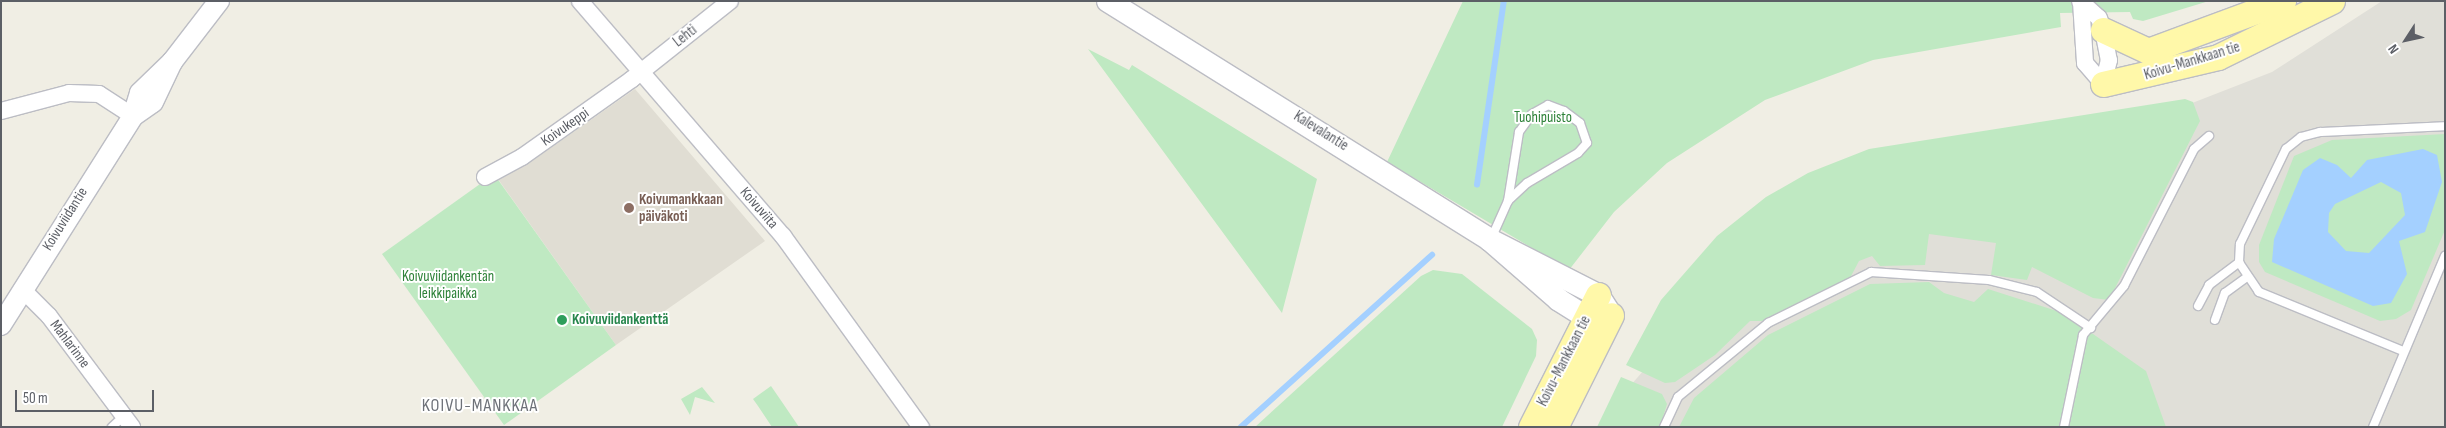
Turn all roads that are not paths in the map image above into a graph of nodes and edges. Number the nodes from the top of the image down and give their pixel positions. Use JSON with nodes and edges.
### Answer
{"nodes":[{"id":1,"x":219,"y":1,"type":"edge"},
{"id":2,"x":580,"y":1,"type":"edge"},
{"id":3,"x":730,"y":1,"type":"edge"},
{"id":4,"x":1108,"y":1,"type":"edge"},
{"id":5,"x":1130,"y":1,"type":"edge"},
{"id":6,"x":2283,"y":1,"type":"edge"},
{"id":7,"x":2332,"y":1,"type":"edge"},
{"id":8,"x":2081,"y":2,"type":"edge"},
{"id":9,"x":1150,"y":24,"type":"junction"},
{"id":10,"x":2103,"y":30,"type":"junction"},
{"id":11,"x":641,"y":71,"type":"junction"},
{"id":12,"x":2103,"y":84,"type":"junction"},
{"id":13,"x":1,"y":111,"type":"edge"},
{"id":14,"x":133,"y":116,"type":"junction"},
{"id":15,"x":2445,"y":126,"type":"edge"},
{"id":16,"x":2209,"y":136,"type":"dead end"},
{"id":17,"x":485,"y":177,"type":"dead end"},
{"id":18,"x":1508,"y":201,"type":"junction"},
{"id":19,"x":1490,"y":240,"type":"junction"},
{"id":20,"x":2445,"y":256,"type":"edge"},
{"id":21,"x":2239,"y":262,"type":"junction"},
{"id":22,"x":2247,"y":277,"type":"junction"},
{"id":23,"x":22,"y":289,"type":"junction"},
{"id":24,"x":2198,"y":306,"type":"dead end"},
{"id":25,"x":1598,"y":309,"type":"junction"},
{"id":26,"x":2214,"y":320,"type":"dead end"},
{"id":27,"x":1,"y":326,"type":"edge"},
{"id":28,"x":2091,"y":328,"type":"junction"},
{"id":29,"x":2403,"y":351,"type":"junction"},
{"id":30,"x":123,"y":423,"type":"edge"},
{"id":31,"x":921,"y":427,"type":"edge"},
{"id":32,"x":1532,"y":427,"type":"edge"},
{"id":33,"x":1555,"y":427,"type":"edge"},
{"id":34,"x":1664,"y":427,"type":"edge"},
{"id":35,"x":2064,"y":427,"type":"edge"},
{"id":36,"x":2373,"y":427,"type":"edge"}],
"edges":[{"from":1,"to":14,"type":"street","name":"Koivuviidantie"},
{"from":2,"to":11,"type":"street","name":"Koivuviita"},
{"from":3,"to":11,"type":"street","name":"Lehti"},
{"from":4,"to":9,"type":"main road","name":"Kalevalantie"},
{"from":5,"to":9,"type":"main road","name":"Kalevalantie"},
{"from":6,"to":10,"type":"main road","name":"Koivu-Mankkaan tie"},
{"from":7,"to":12,"type":"main road","name":"Koivu-Mankkaan tie"},
{"from":8,"to":10,"type":"street"},
{"from":8,"to":12,"type":"street"},
{"from":9,"to":19,"type":"main road","name":"Kalevalantie"},
{"from":10,"to":12,"type":"street"},
{"from":11,"to":17,"type":"street","name":"Koivukeppi"},
{"from":11,"to":31,"type":"street","name":"Koivuviita"},
{"from":13,"to":14,"type":"street"},
{"from":14,"to":23,"type":"street","name":"Koivuviidantie"},
{"from":15,"to":21,"type":"lane"},
{"from":16,"to":28,"type":"lane"},
{"from":18,"to":18,"type":"lane"},
{"from":18,"to":19,"type":"lane"},
{"from":19,"to":25,"type":"main road","name":"Kalevalantie"},
{"from":20,"to":29,"type":"lane"},
{"from":21,"to":22,"type":"lane"},
{"from":21,"to":24,"type":"lane"},
{"from":22,"to":26,"type":"lane"},
{"from":22,"to":29,"type":"lane"},
{"from":23,"to":27,"type":"street","name":"Koivuviidantie"},
{"from":23,"to":30,"type":"street","name":"Mahlarinne"},
{"from":25,"to":32,"type":"main road","name":"Koivu-Mankkaan tie"},
{"from":25,"to":33,"type":"main road","name":"Koivu-Mankkaan tie"},
{"from":28,"to":34,"type":"lane"},
{"from":28,"to":35,"type":"lane"},
{"from":29,"to":36,"type":"lane"}]}
